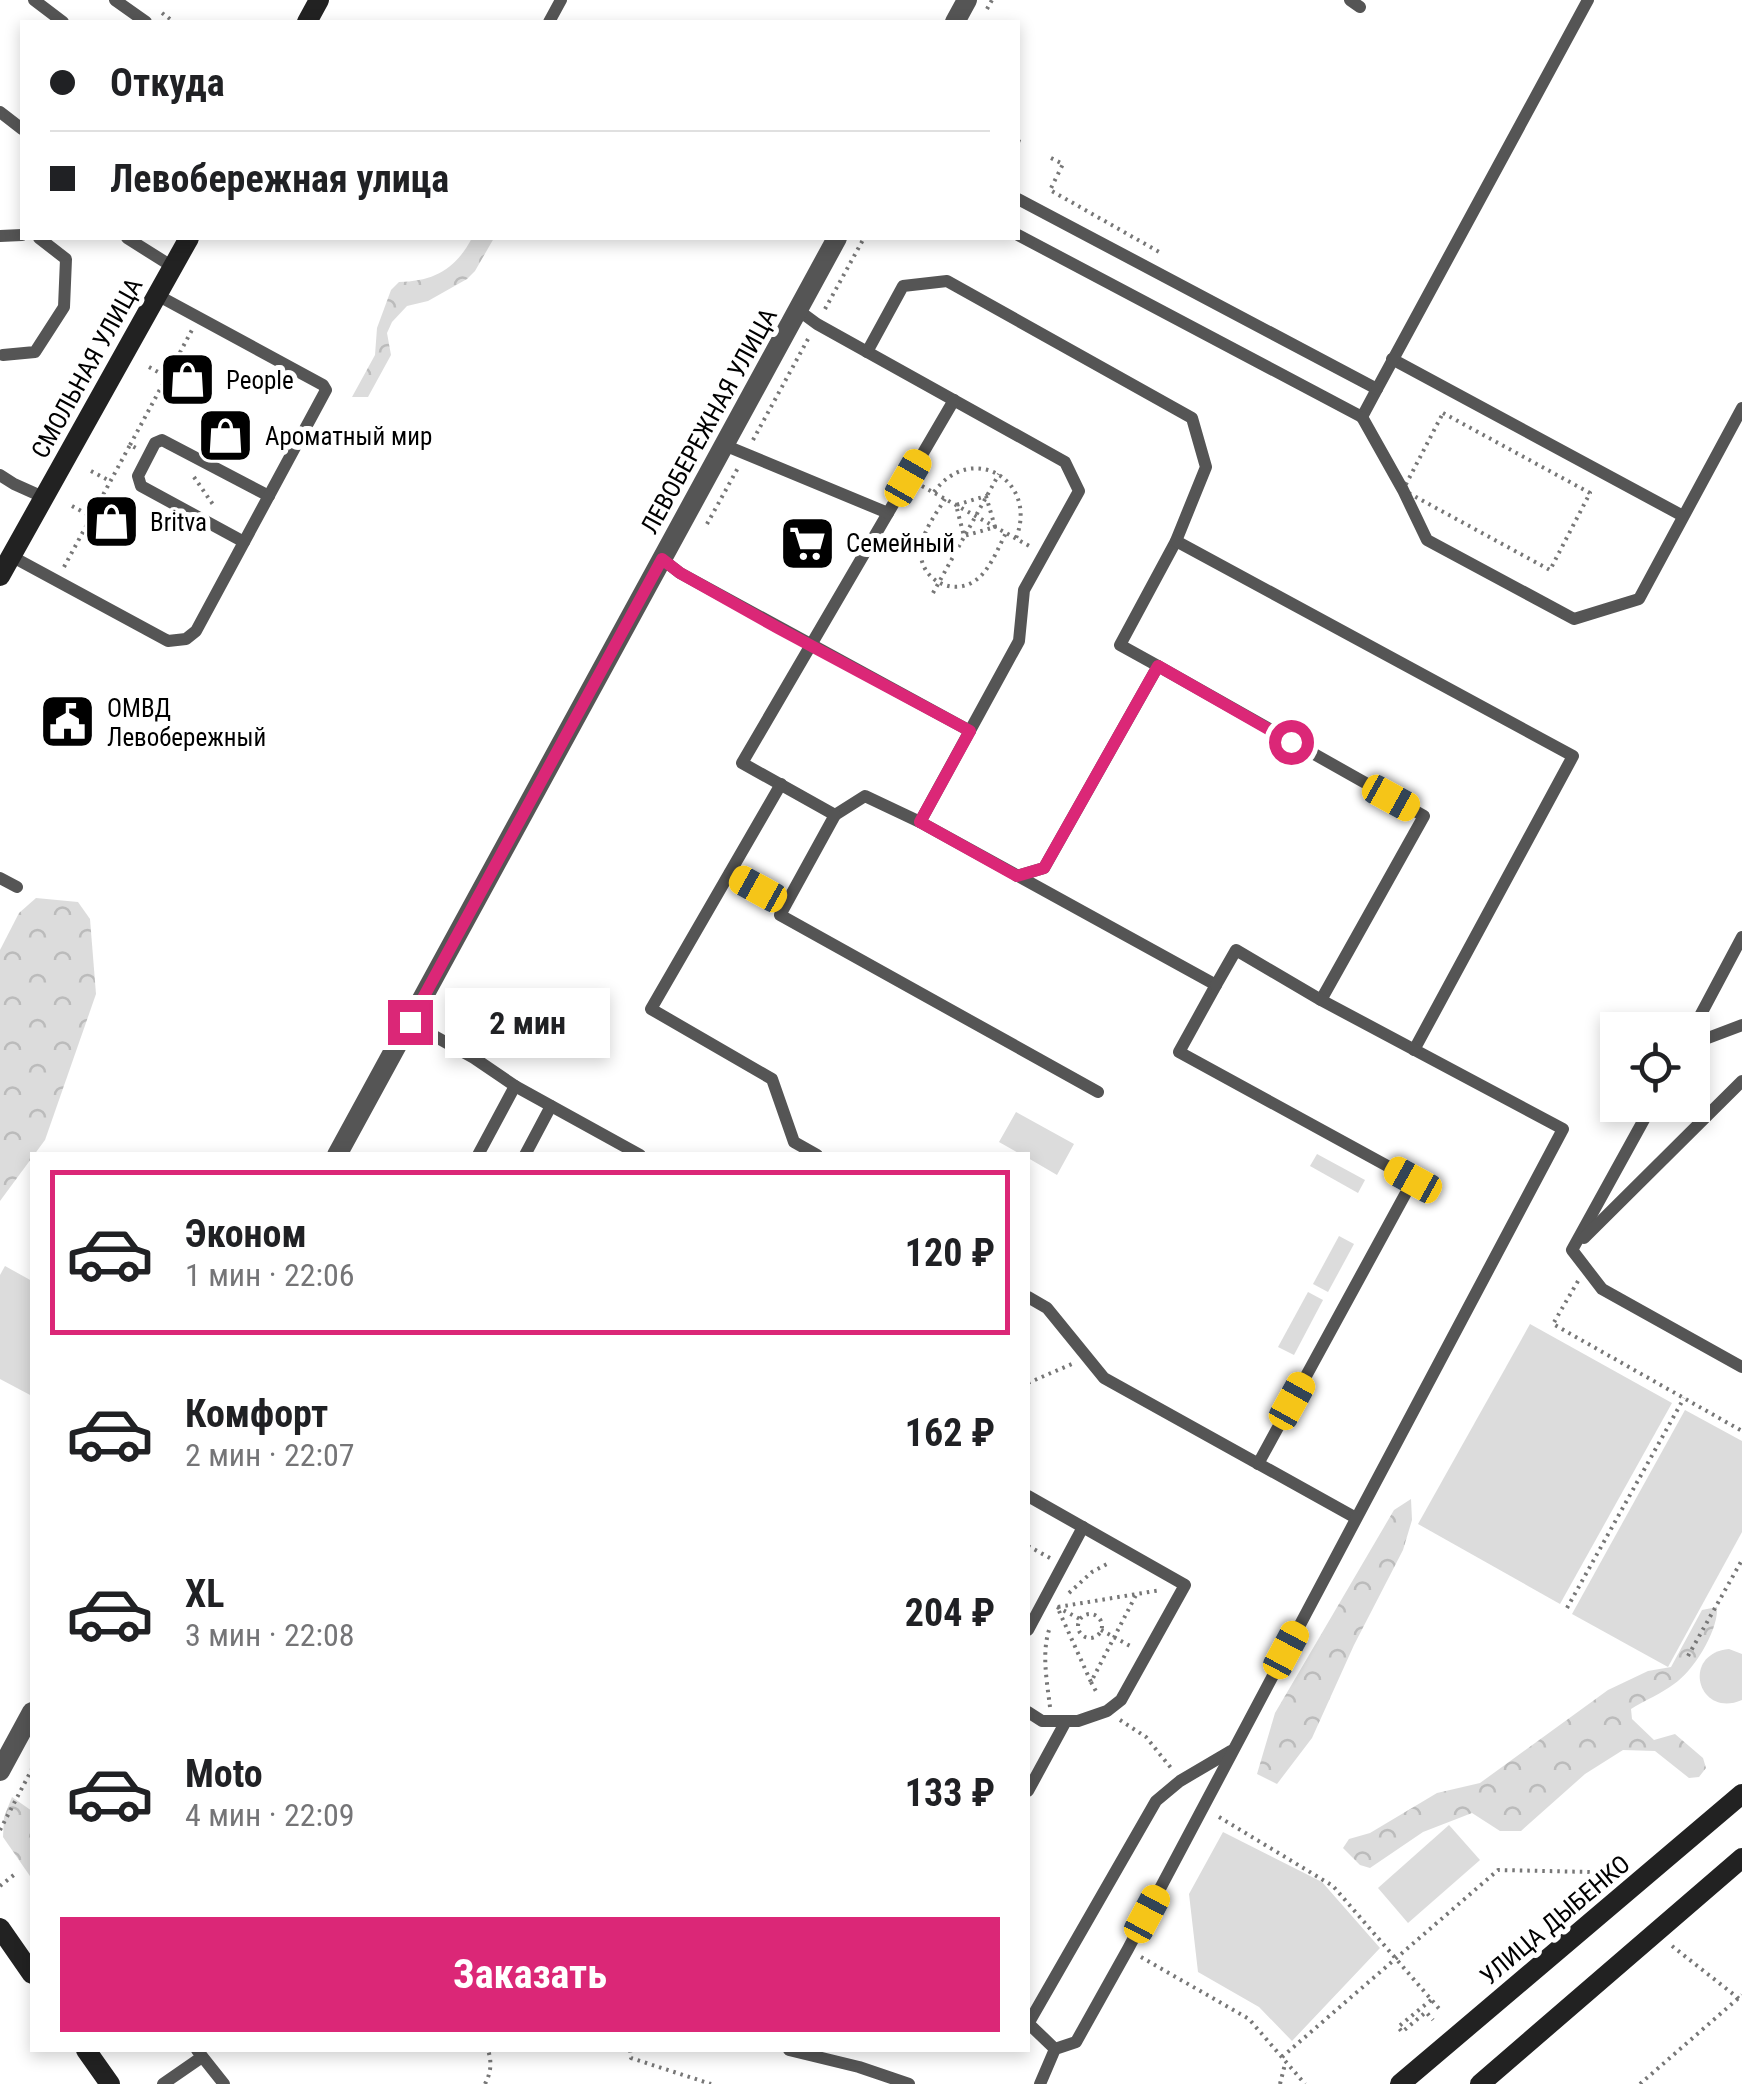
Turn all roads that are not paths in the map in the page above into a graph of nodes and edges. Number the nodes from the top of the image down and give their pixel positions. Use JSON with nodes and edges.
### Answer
{"nodes":[{"id":1,"x":34,"y":0,"type":"edge"},
{"id":2,"x":115,"y":0,"type":"edge"},
{"id":3,"x":1588,"y":0,"type":"edge"},
{"id":4,"x":60,"y":20,"type":"edge"},
{"id":5,"x":143,"y":20,"type":"edge"},
{"id":6,"x":0,"y":112,"type":"edge"},
{"id":7,"x":20,"y":127,"type":"edge"},
{"id":8,"x":1020,"y":199,"type":"edge"},
{"id":9,"x":1020,"y":236,"type":"edge"},
{"id":10,"x":42,"y":240,"type":"edge"},
{"id":11,"x":132,"y":240,"type":"edge"},
{"id":12,"x":188,"y":240,"type":"edge"},
{"id":13,"x":837,"y":240,"type":"edge"},
{"id":14,"x":172,"y":267,"type":"junction"},
{"id":15,"x":157,"y":295,"type":"junction"},
{"id":16,"x":798,"y":310,"type":"junction"},
{"id":17,"x":867,"y":352,"type":"junction"},
{"id":18,"x":1,"y":358,"type":"edge"},
{"id":19,"x":1392,"y":359,"type":"junction"},
{"id":20,"x":1378,"y":388,"type":"junction"},
{"id":21,"x":954,"y":400,"type":"junction"},
{"id":22,"x":1742,"y":408,"type":"edge"},
{"id":23,"x":1362,"y":417,"type":"junction"},
{"id":24,"x":724,"y":445,"type":"junction"},
{"id":25,"x":0,"y":475,"type":"edge"},
{"id":26,"x":269,"y":496,"type":"junction"},
{"id":27,"x":43,"y":497,"type":"junction"},
{"id":28,"x":888,"y":513,"type":"junction"},
{"id":29,"x":1684,"y":516,"type":"junction"},
{"id":30,"x":1176,"y":541,"type":"junction"},
{"id":31,"x":244,"y":542,"type":"junction"},
{"id":32,"x":11,"y":556,"type":"junction"},
{"id":33,"x":662,"y":559,"type":"junction"},
{"id":34,"x":0,"y":576,"type":"edge"},
{"id":35,"x":810,"y":646,"type":"junction"},
{"id":36,"x":1158,"y":666,"type":"junction"},
{"id":37,"x":970,"y":731,"type":"junction"},
{"id":38,"x":781,"y":784,"type":"junction"},
{"id":39,"x":835,"y":815,"type":"junction"},
{"id":40,"x":920,"y":822,"type":"junction"},
{"id":41,"x":730,"y":873,"type":"junction"},
{"id":42,"x":1017,"y":876,"type":"junction"},
{"id":43,"x":0,"y":878,"type":"edge"},
{"id":44,"x":17,"y":886,"type":"dead end"},
{"id":45,"x":786,"y":904,"type":"junction"},
{"id":46,"x":1742,"y":936,"type":"edge"},
{"id":47,"x":1216,"y":985,"type":"junction"},
{"id":48,"x":1321,"y":1000,"type":"junction"},
{"id":49,"x":1702,"y":1012,"type":"edge"},
{"id":50,"x":410,"y":1022,"type":"junction"},
{"id":51,"x":1742,"y":1026,"type":"edge"},
{"id":52,"x":1710,"y":1038,"type":"edge"},
{"id":53,"x":1414,"y":1050,"type":"junction"},
{"id":54,"x":1742,"y":1081,"type":"edge"},
{"id":55,"x":515,"y":1086,"type":"junction"},
{"id":56,"x":1098,"y":1092,"type":"dead end"},
{"id":57,"x":552,"y":1106,"type":"junction"},
{"id":58,"x":1643,"y":1122,"type":"edge"},
{"id":59,"x":339,"y":1152,"type":"edge"},
{"id":60,"x":480,"y":1152,"type":"edge"},
{"id":61,"x":527,"y":1152,"type":"edge"},
{"id":62,"x":635,"y":1152,"type":"edge"},
{"id":63,"x":812,"y":1152,"type":"edge"},
{"id":64,"x":1572,"y":1250,"type":"junction"},
{"id":65,"x":1030,"y":1298,"type":"edge"},
{"id":66,"x":1742,"y":1367,"type":"edge"},
{"id":67,"x":1258,"y":1464,"type":"junction"},
{"id":68,"x":1030,"y":1497,"type":"edge"},
{"id":69,"x":1356,"y":1518,"type":"junction"},
{"id":70,"x":1082,"y":1527,"type":"junction"},
{"id":71,"x":1030,"y":1626,"type":"edge"},
{"id":72,"x":1030,"y":1713,"type":"edge"},
{"id":73,"x":30,"y":1716,"type":"edge"},
{"id":74,"x":1059,"y":1721,"type":"junction"},
{"id":75,"x":1234,"y":1750,"type":"junction"},
{"id":76,"x":0,"y":1771,"type":"edge"},
{"id":77,"x":1030,"y":1786,"type":"edge"},
{"id":78,"x":1742,"y":1794,"type":"edge"},
{"id":79,"x":1742,"y":1858,"type":"edge"},
{"id":80,"x":0,"y":1928,"type":"edge"},
{"id":81,"x":30,"y":1971,"type":"edge"},
{"id":82,"x":1030,"y":2020,"type":"edge"},
{"id":83,"x":1030,"y":2026,"type":"edge"},
{"id":84,"x":1055,"y":2049,"type":"junction"},
{"id":85,"x":87,"y":2052,"type":"edge"},
{"id":86,"x":797,"y":2052,"type":"edge"},
{"id":87,"x":862,"y":2052,"type":"edge"},
{"id":88,"x":200,"y":2054,"type":"edge"},
{"id":89,"x":859,"y":2068,"type":"junction"},
{"id":90,"x":110,"y":2084,"type":"edge"},
{"id":91,"x":163,"y":2084,"type":"edge"},
{"id":92,"x":224,"y":2084,"type":"edge"},
{"id":93,"x":909,"y":2084,"type":"edge"},
{"id":94,"x":1040,"y":2084,"type":"edge"},
{"id":95,"x":1400,"y":2084,"type":"edge"},
{"id":96,"x":1480,"y":2084,"type":"edge"}],
"edges":[{"from":1,"to":4,"type":"lane"},
{"from":2,"to":5,"type":"lane"},
{"from":3,"to":19,"type":"lane"},
{"from":6,"to":7,"type":"lane"},
{"from":8,"to":20,"type":"lane"},
{"from":9,"to":23,"type":"lane"},
{"from":10,"to":18,"type":"lane"},
{"from":11,"to":14,"type":"lane"},
{"from":12,"to":14,"type":"main road","name":"СМОЛЬНАЯ УЛИЦА"},
{"from":13,"to":16,"type":"street","name":"ЛЕВОБЕРЕЖНАЯ УЛИЦА"},
{"from":14,"to":15,"type":"main road","name":"СМОЛЬНАЯ УЛИЦА"},
{"from":15,"to":26,"type":"lane"},
{"from":15,"to":27,"type":"main road","name":"СМОЛЬНАЯ УЛИЦА"},
{"from":16,"to":17,"type":"lane"},
{"from":16,"to":24,"type":"street","name":"ЛЕВОБЕРЕЖНАЯ УЛИЦА"},
{"from":17,"to":21,"type":"lane"},
{"from":17,"to":30,"type":"lane"},
{"from":19,"to":20,"type":"lane"},
{"from":19,"to":29,"type":"lane"},
{"from":20,"to":23,"type":"lane"},
{"from":21,"to":28,"type":"lane"},
{"from":21,"to":37,"type":"lane"},
{"from":22,"to":29,"type":"lane"},
{"from":23,"to":29,"type":"lane"},
{"from":24,"to":28,"type":"lane"},
{"from":24,"to":33,"type":"street","name":"ЛЕВОБЕРЕЖНАЯ УЛИЦА"},
{"from":25,"to":27,"type":"lane"},
{"from":26,"to":31,"type":"lane"},
{"from":26,"to":31,"type":"lane"},
{"from":27,"to":32,"type":"main road","name":"СМОЛЬНАЯ УЛИЦА"},
{"from":28,"to":35,"type":"lane"},
{"from":30,"to":36,"type":"lane"},
{"from":30,"to":53,"type":"lane"},
{"from":31,"to":32,"type":"lane"},
{"from":32,"to":34,"type":"main road","name":"СМОЛЬНАЯ УЛИЦА"},
{"from":33,"to":35,"type":"lane"},
{"from":33,"to":50,"type":"street","name":"ЛЕВОБЕРЕЖНАЯ УЛИЦА"},
{"from":35,"to":37,"type":"lane"},
{"from":35,"to":38,"type":"lane"},
{"from":36,"to":42,"type":"lane"},
{"from":36,"to":48,"type":"lane"},
{"from":37,"to":40,"type":"lane"},
{"from":38,"to":39,"type":"lane"},
{"from":38,"to":41,"type":"lane"},
{"from":39,"to":40,"type":"lane"},
{"from":39,"to":45,"type":"lane"},
{"from":40,"to":42,"type":"lane"},
{"from":41,"to":45,"type":"lane"},
{"from":41,"to":63,"type":"lane"},
{"from":42,"to":47,"type":"lane"},
{"from":43,"to":44,"type":"lane"},
{"from":45,"to":56,"type":"lane"},
{"from":46,"to":49,"type":"lane"},
{"from":47,"to":48,"type":"lane"},
{"from":47,"to":67,"type":"lane"},
{"from":48,"to":53,"type":"lane"},
{"from":50,"to":55,"type":"lane"},
{"from":50,"to":59,"type":"street","name":"ЛЕВОБЕРЕЖНАЯ УЛИЦА"},
{"from":51,"to":52,"type":"lane"},
{"from":53,"to":69,"type":"lane"},
{"from":54,"to":64,"type":"lane"},
{"from":55,"to":57,"type":"lane"},
{"from":55,"to":60,"type":"lane"},
{"from":57,"to":61,"type":"lane"},
{"from":57,"to":62,"type":"lane"},
{"from":58,"to":64,"type":"lane"},
{"from":64,"to":66,"type":"lane"},
{"from":65,"to":67,"type":"lane"},
{"from":67,"to":69,"type":"lane"},
{"from":68,"to":70,"type":"lane"},
{"from":69,"to":75,"type":"lane"},
{"from":70,"to":71,"type":"lane"},
{"from":70,"to":74,"type":"lane"},
{"from":72,"to":74,"type":"lane"},
{"from":73,"to":76,"type":"street"},
{"from":74,"to":77,"type":"lane"},
{"from":75,"to":82,"type":"lane"},
{"from":75,"to":84,"type":"lane"},
{"from":78,"to":95,"type":"main road","name":"УЛИЦА ДЫБЕНКО"},
{"from":79,"to":96,"type":"main road"},
{"from":80,"to":81,"type":"main road"},
{"from":83,"to":84,"type":"lane"},
{"from":84,"to":94,"type":"lane"},
{"from":85,"to":90,"type":"main road"},
{"from":86,"to":89,"type":"lane"},
{"from":87,"to":89,"type":"lane"},
{"from":88,"to":91,"type":"lane"},
{"from":88,"to":92,"type":"lane"},
{"from":89,"to":93,"type":"lane"}]}
